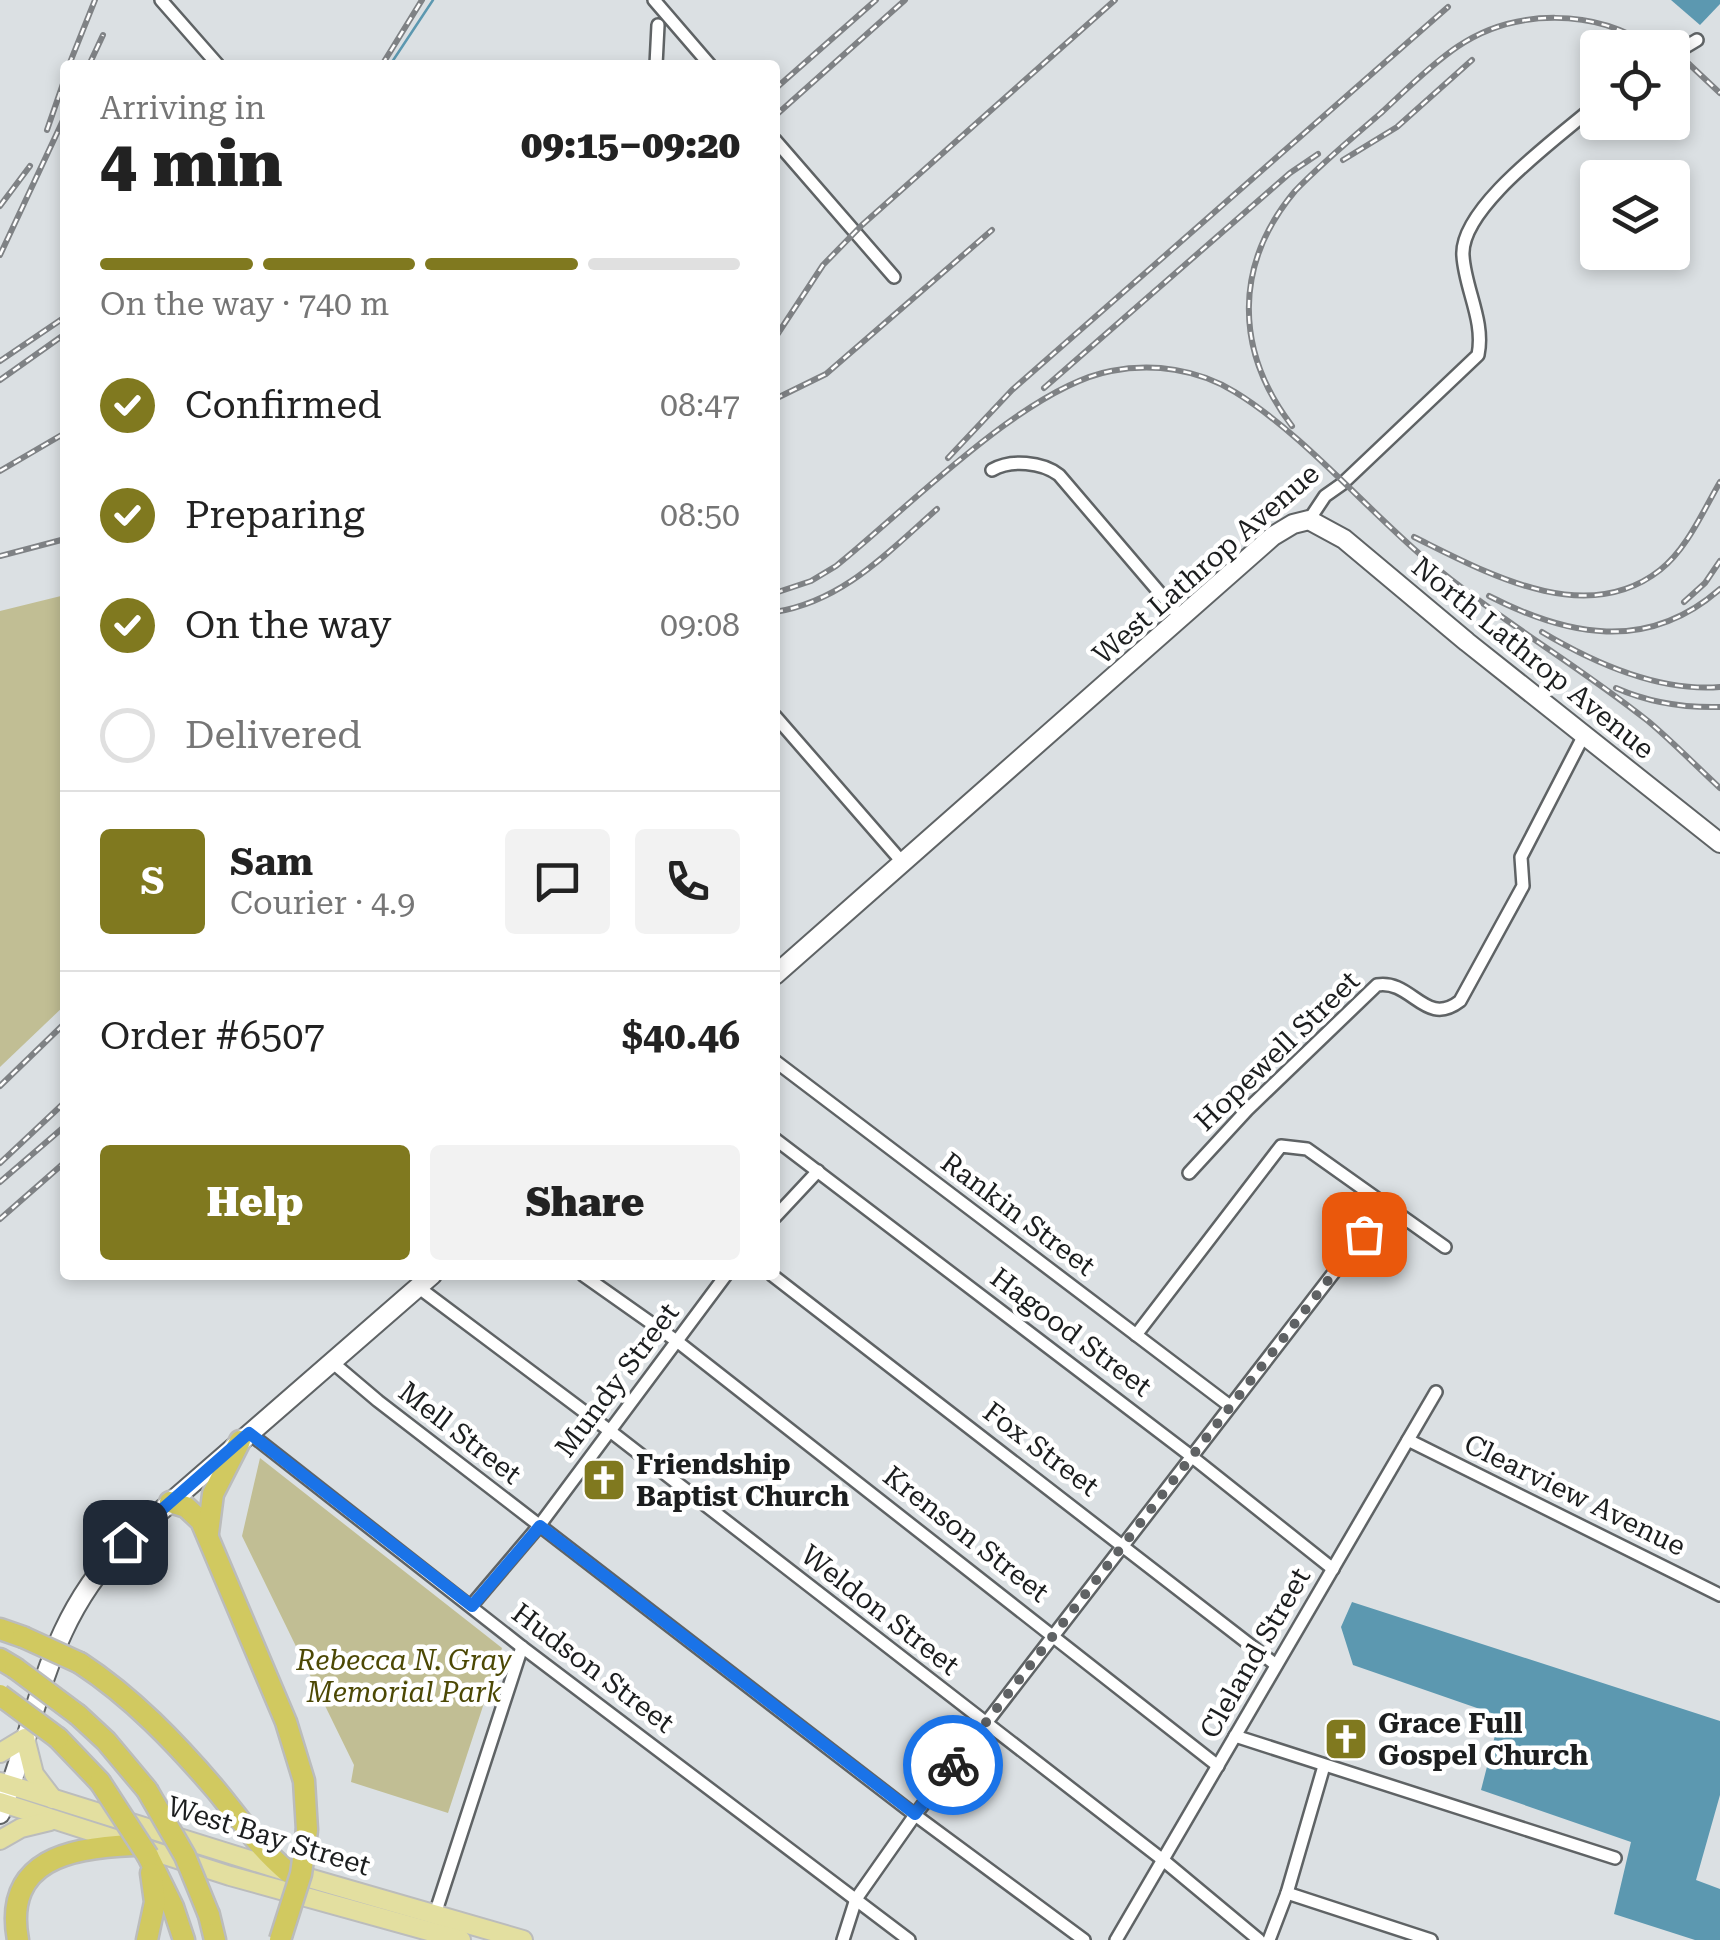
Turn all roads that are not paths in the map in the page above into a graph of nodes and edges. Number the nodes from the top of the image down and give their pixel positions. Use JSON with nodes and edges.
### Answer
{"nodes":[{"id":1,"x":160,"y":0,"type":"edge"},
{"id":2,"x":654,"y":0,"type":"edge"},
{"id":3,"x":658,"y":25,"type":"dead end"},
{"id":4,"x":1698,"y":40,"type":"dead end"},
{"id":5,"x":1690,"y":45,"type":"edge"},
{"id":6,"x":214,"y":60,"type":"edge"},
{"id":7,"x":656,"y":60,"type":"edge"},
{"id":8,"x":706,"y":60,"type":"edge"},
{"id":9,"x":1580,"y":119,"type":"edge"},
{"id":10,"x":780,"y":146,"type":"edge"},
{"id":11,"x":894,"y":277,"type":"dead end"},
{"id":12,"x":992,"y":470,"type":"dead end"},
{"id":13,"x":1309,"y":520,"type":"junction"},
{"id":14,"x":1182,"y":619,"type":"junction"},
{"id":15,"x":780,"y":722,"type":"edge"},
{"id":16,"x":1584,"y":735,"type":"junction"},
{"id":17,"x":1720,"y":843,"type":"edge"},
{"id":18,"x":903,"y":862,"type":"junction"},
{"id":19,"x":780,"y":971,"type":"edge"},
{"id":20,"x":780,"y":1066,"type":"edge"},
{"id":21,"x":780,"y":1143,"type":"edge"},
{"id":22,"x":818,"y":1170,"type":"junction"},
{"id":23,"x":1189,"y":1172,"type":"dead end"},
{"id":24,"x":1386,"y":1206,"type":"junction"},
{"id":25,"x":780,"y":1212,"type":"edge"},
{"id":26,"x":1445,"y":1247,"type":"dead end"},
{"id":27,"x":590,"y":1280,"type":"edge"},
{"id":28,"x":722,"y":1280,"type":"edge"},
{"id":29,"x":779,"y":1280,"type":"edge"},
{"id":30,"x":425,"y":1281,"type":"edge"},
{"id":31,"x":1136,"y":1335,"type":"junction"},
{"id":32,"x":678,"y":1342,"type":"junction"},
{"id":33,"x":332,"y":1362,"type":"junction"},
{"id":34,"x":1436,"y":1392,"type":"dead end"},
{"id":35,"x":1230,"y":1406,"type":"junction"},
{"id":36,"x":610,"y":1431,"type":"junction"},
{"id":37,"x":245,"y":1437,"type":"junction"},
{"id":38,"x":1408,"y":1440,"type":"junction"},
{"id":39,"x":1191,"y":1456,"type":"junction"},
{"id":40,"x":170,"y":1502,"type":"junction"},
{"id":41,"x":540,"y":1526,"type":"junction"},
{"id":42,"x":210,"y":1540,"type":"junction"},
{"id":43,"x":1122,"y":1543,"type":"junction"},
{"id":44,"x":1333,"y":1568,"type":"junction"},
{"id":45,"x":1720,"y":1595,"type":"edge"},
{"id":46,"x":472,"y":1606,"type":"junction"},
{"id":47,"x":0,"y":1629,"type":"edge"},
{"id":48,"x":1054,"y":1634,"type":"junction"},
{"id":49,"x":522,"y":1647,"type":"junction"},
{"id":50,"x":8,"y":1664,"type":"edge"},
{"id":51,"x":1276,"y":1665,"type":"junction"},
{"id":52,"x":0,"y":1696,"type":"edge"},
{"id":53,"x":985,"y":1724,"type":"junction"},
{"id":54,"x":1235,"y":1736,"type":"junction"},
{"id":55,"x":25,"y":1738,"type":"junction"},
{"id":56,"x":0,"y":1753,"type":"edge"},
{"id":57,"x":1218,"y":1766,"type":"junction"},
{"id":58,"x":1324,"y":1766,"type":"junction"},
{"id":59,"x":3,"y":1797,"type":"edge"},
{"id":60,"x":54,"y":1800,"type":"junction"},
{"id":61,"x":915,"y":1814,"type":"junction"},
{"id":62,"x":60,"y":1822,"type":"junction"},
{"id":63,"x":0,"y":1840,"type":"edge"},
{"id":64,"x":141,"y":1851,"type":"junction"},
{"id":65,"x":1615,"y":1858,"type":"dead end"},
{"id":66,"x":1163,"y":1860,"type":"junction"},
{"id":67,"x":288,"y":1872,"type":"junction"},
{"id":68,"x":156,"y":1878,"type":"junction"},
{"id":69,"x":1287,"y":1893,"type":"junction"},
{"id":70,"x":856,"y":1899,"type":"junction"},
{"id":71,"x":430,"y":1928,"type":"edge"},
{"id":72,"x":18,"y":1940,"type":"edge"},
{"id":73,"x":147,"y":1940,"type":"edge"},
{"id":74,"x":184,"y":1940,"type":"edge"},
{"id":75,"x":215,"y":1940,"type":"edge"},
{"id":76,"x":280,"y":1940,"type":"edge"},
{"id":77,"x":461,"y":1940,"type":"edge"},
{"id":78,"x":524,"y":1940,"type":"edge"},
{"id":79,"x":843,"y":1940,"type":"edge"},
{"id":80,"x":909,"y":1940,"type":"edge"},
{"id":81,"x":1084,"y":1940,"type":"edge"},
{"id":82,"x":1116,"y":1940,"type":"edge"},
{"id":83,"x":1259,"y":1940,"type":"edge"},
{"id":84,"x":1269,"y":1940,"type":"edge"},
{"id":85,"x":1431,"y":1940,"type":"edge"}],
"edges":[{"from":1,"to":6,"type":"street"},
{"from":2,"to":8,"type":"street"},
{"from":3,"to":7,"type":"street"},
{"from":4,"to":5,"type":"street"},
{"from":9,"to":13,"type":"street","name":"West Lathrop Avenue"},
{"from":10,"to":11,"type":"street"},
{"from":12,"to":14,"type":"street"},
{"from":13,"to":14,"type":"street","name":"West Lathrop Avenue"},
{"from":13,"to":16,"type":"street","name":"North Lathrop Avenue"},
{"from":14,"to":18,"type":"street","name":"West Lathrop Avenue"},
{"from":15,"to":18,"type":"street"},
{"from":16,"to":17,"type":"street","name":"North Lathrop Avenue"},
{"from":16,"to":23,"type":"street","name":"Hopewell Street"},
{"from":18,"to":19,"type":"street","name":"West Lathrop Avenue"},
{"from":20,"to":31,"type":"street","name":"Rankin Street"},
{"from":21,"to":22,"type":"street","name":"Hagood Street"},
{"from":22,"to":25,"type":"street"},
{"from":22,"to":39,"type":"street","name":"Hagood Street"},
{"from":24,"to":26,"type":"street"},
{"from":24,"to":31,"type":"street"},
{"from":24,"to":35,"type":"street"},
{"from":27,"to":32,"type":"street","name":"Krenson Street"},
{"from":28,"to":32,"type":"street","name":"Mundy Street"},
{"from":29,"to":43,"type":"street","name":"Fox Street"},
{"from":30,"to":33,"type":"street"},
{"from":30,"to":36,"type":"street","name":"Weldon Street"},
{"from":31,"to":35,"type":"street","name":"Rankin Street"},
{"from":32,"to":36,"type":"street","name":"Mundy Street"},
{"from":32,"to":48,"type":"street","name":"Krenson Street"},
{"from":33,"to":37,"type":"street"},
{"from":33,"to":41,"type":"street","name":"Mell Street"},
{"from":34,"to":38,"type":"street","name":"Cleland Street"},
{"from":35,"to":39,"type":"street"},
{"from":36,"to":41,"type":"street","name":"Mundy Street"},
{"from":36,"to":53,"type":"street","name":"Weldon Street"},
{"from":37,"to":40,"type":"street"},
{"from":37,"to":42,"type":"highway"},
{"from":37,"to":46,"type":"street","name":"Hudson Street"},
{"from":38,"to":44,"type":"street","name":"Cleland Street"},
{"from":38,"to":45,"type":"street","name":"Clearview Avenue"},
{"from":39,"to":43,"type":"street"},
{"from":39,"to":44,"type":"street","name":"Hagood Street"},
{"from":40,"to":42,"type":"highway"},
{"from":40,"to":55,"type":"street"},
{"from":41,"to":46,"type":"street","name":"Mundy Street"},
{"from":41,"to":61,"type":"street","name":"Mell Street"},
{"from":42,"to":76,"type":"highway","bridge":true},
{"from":43,"to":48,"type":"street"},
{"from":43,"to":51,"type":"street","name":"Fox Street"},
{"from":44,"to":51,"type":"street","name":"Cleland Street"},
{"from":46,"to":49,"type":"street","name":"Hudson Street"},
{"from":47,"to":67,"type":"highway","bridge":true},
{"from":48,"to":53,"type":"street"},
{"from":48,"to":57,"type":"street","name":"Krenson Street"},
{"from":49,"to":70,"type":"street","name":"Hudson Street"},
{"from":49,"to":71,"type":"street"},
{"from":50,"to":75,"type":"highway","bridge":true},
{"from":51,"to":54,"type":"street","name":"Cleland Street"},
{"from":52,"to":64,"type":"highway","bridge":true},
{"from":53,"to":61,"type":"street"},
{"from":53,"to":66,"type":"street","name":"Weldon Street"},
{"from":54,"to":57,"type":"street","name":"Cleland Street"},
{"from":54,"to":58,"type":"street"},
{"from":55,"to":56,"type":"main road"},
{"from":55,"to":59,"type":"street"},
{"from":55,"to":60,"type":"main road"},
{"from":57,"to":66,"type":"street","name":"Cleland Street"},
{"from":58,"to":65,"type":"street"},
{"from":58,"to":69,"type":"street"},
{"from":59,"to":60,"type":"main road","name":"West Bay Street"},
{"from":59,"to":62,"type":"main road","name":"West Bay Street"},
{"from":60,"to":67,"type":"main road","name":"West Bay Street"},
{"from":61,"to":70,"type":"street"},
{"from":61,"to":81,"type":"street","name":"Mell Street"},
{"from":62,"to":63,"type":"main road"},
{"from":62,"to":64,"type":"main road","name":"West Bay Street"},
{"from":64,"to":68,"type":"highway"},
{"from":64,"to":71,"type":"main road","name":"West Bay Street"},
{"from":64,"to":72,"type":"highway"},
{"from":66,"to":82,"type":"street","name":"Cleland Street"},
{"from":66,"to":83,"type":"street","name":"Weldon Street"},
{"from":67,"to":71,"type":"main road","name":"West Bay Street"},
{"from":68,"to":73,"type":"highway"},
{"from":68,"to":74,"type":"highway"},
{"from":69,"to":84,"type":"street"},
{"from":69,"to":85,"type":"street"},
{"from":70,"to":79,"type":"street"},
{"from":70,"to":80,"type":"street","name":"Hudson Street"},
{"from":71,"to":77,"type":"main road","name":"West Bay Street"},
{"from":71,"to":78,"type":"main road","name":"West Bay Street"}]}
